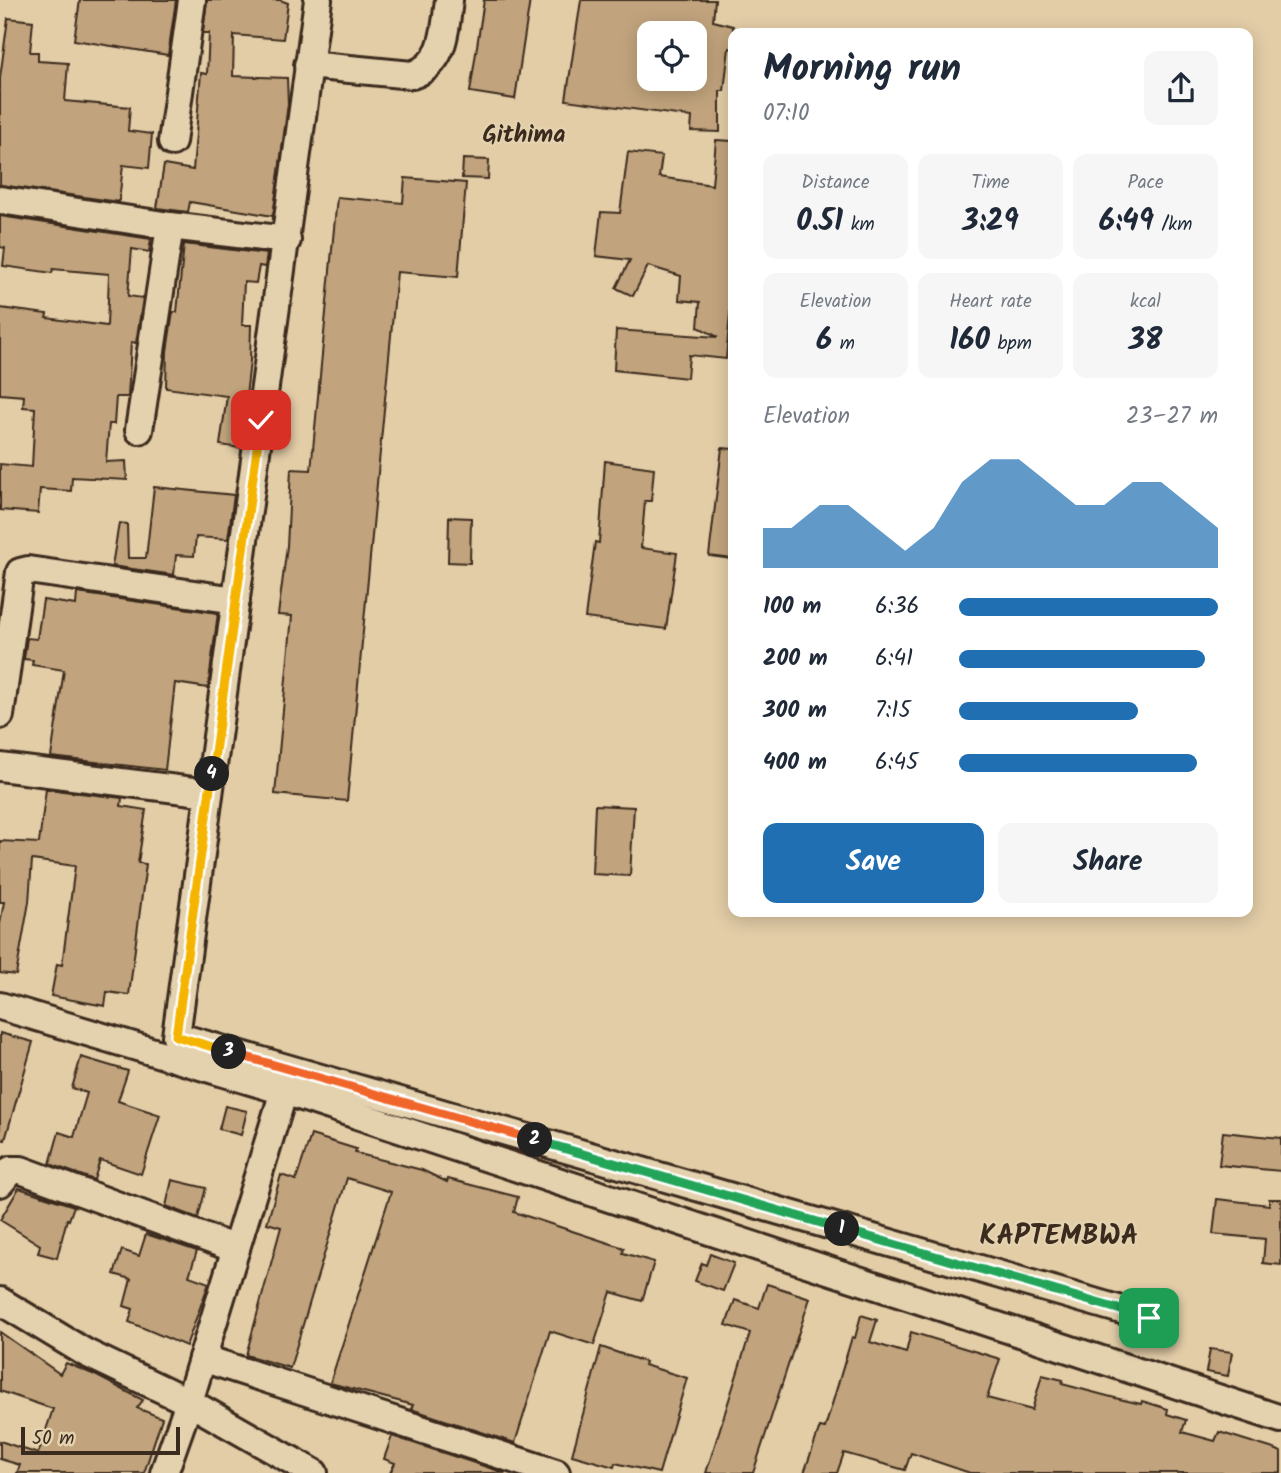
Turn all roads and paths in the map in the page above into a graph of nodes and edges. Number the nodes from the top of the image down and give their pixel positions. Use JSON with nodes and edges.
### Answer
{"nodes":[{"id":1,"x":192,"y":0,"type":"edge"},
{"id":2,"x":318,"y":0,"type":"edge"},
{"id":3,"x":449,"y":0,"type":"edge"},
{"id":4,"x":308,"y":65,"type":"junction"},
{"id":5,"x":172,"y":142,"type":"dead end"},
{"id":6,"x":0,"y":200,"type":"edge"},
{"id":7,"x":170,"y":226,"type":"junction"},
{"id":8,"x":287,"y":240,"type":"junction"},
{"id":9,"x":139,"y":430,"type":"dead end"},
{"id":10,"x":9,"y":575,"type":"edge"},
{"id":11,"x":236,"y":600,"type":"junction"},
{"id":12,"x":0,"y":715,"type":"edge"},
{"id":13,"x":0,"y":766,"type":"edge"},
{"id":14,"x":209,"y":793,"type":"junction"},
{"id":15,"x":0,"y":1006,"type":"edge"},
{"id":16,"x":284,"y":1091,"type":"junction"},
{"id":17,"x":0,"y":1183,"type":"edge"},
{"id":18,"x":236,"y":1249,"type":"junction"},
{"id":19,"x":0,"y":1301,"type":"edge"},
{"id":20,"x":1149,"y":1318,"type":"dead end"},
{"id":21,"x":202,"y":1358,"type":"junction"},
{"id":22,"x":189,"y":1402,"type":"junction"},
{"id":23,"x":1281,"y":1419,"type":"edge"},
{"id":24,"x":164,"y":1473,"type":"edge"},
{"id":25,"x":314,"y":1473,"type":"edge"},
{"id":26,"x":556,"y":1473,"type":"edge"}],
"edges":[{"from":1,"to":5,"type":"street"},
{"from":2,"to":4,"type":"street"},
{"from":3,"to":4,"type":"street"},
{"from":4,"to":8,"type":"street"},
{"from":6,"to":7,"type":"street"},
{"from":7,"to":8,"type":"street"},
{"from":7,"to":9,"type":"street"},
{"from":8,"to":11,"type":"street"},
{"from":10,"to":11,"type":"street"},
{"from":10,"to":12,"type":"street"},
{"from":11,"to":14,"type":"street"},
{"from":13,"to":14,"type":"street"},
{"from":14,"to":20,"type":"street"},
{"from":15,"to":16,"type":"street"},
{"from":16,"to":18,"type":"street"},
{"from":16,"to":23,"type":"street"},
{"from":17,"to":18,"type":"street"},
{"from":18,"to":21,"type":"street"},
{"from":19,"to":22,"type":"street"},
{"from":21,"to":22,"type":"street"},
{"from":21,"to":26,"type":"street"},
{"from":22,"to":24,"type":"street"},
{"from":22,"to":25,"type":"street"}]}
